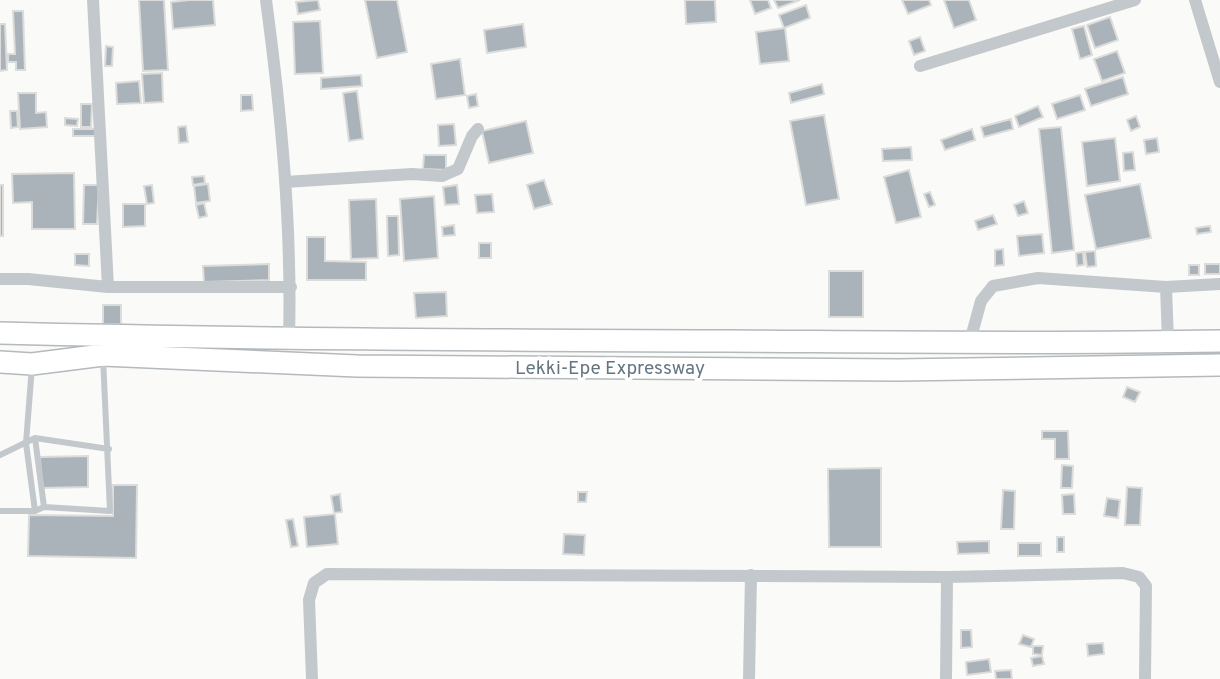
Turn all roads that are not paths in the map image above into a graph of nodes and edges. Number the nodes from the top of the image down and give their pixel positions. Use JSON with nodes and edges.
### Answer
{"nodes":[{"id":1,"x":93,"y":0,"type":"edge"},
{"id":2,"x":267,"y":0,"type":"edge"},
{"id":3,"x":1135,"y":0,"type":"edge"},
{"id":4,"x":1195,"y":0,"type":"edge"},
{"id":5,"x":920,"y":66,"type":"dead end"},
{"id":6,"x":1220,"y":82,"type":"edge"},
{"id":7,"x":478,"y":129,"type":"dead end"},
{"id":8,"x":285,"y":182,"type":"junction"},
{"id":9,"x":0,"y":279,"type":"edge"},
{"id":10,"x":1220,"y":284,"type":"edge"},
{"id":11,"x":291,"y":286,"type":"junction"},
{"id":12,"x":108,"y":287,"type":"junction"},
{"id":13,"x":1166,"y":287,"type":"junction"},
{"id":14,"x":0,"y":333,"type":"edge"},
{"id":15,"x":289,"y":338,"type":"junction"},
{"id":16,"x":674,"y":341,"type":"junction"},
{"id":17,"x":970,"y":341,"type":"junction"},
{"id":18,"x":1220,"y":341,"type":"edge"},
{"id":19,"x":1168,"y":342,"type":"junction"},
{"id":20,"x":103,"y":355,"type":"junction"},
{"id":21,"x":0,"y":362,"type":"edge"},
{"id":22,"x":32,"y":364,"type":"junction"},
{"id":23,"x":1220,"y":365,"type":"edge"},
{"id":24,"x":674,"y":367,"type":"junction"},
{"id":25,"x":35,"y":438,"type":"junction"},
{"id":26,"x":26,"y":443,"type":"junction"},
{"id":27,"x":109,"y":449,"type":"junction"},
{"id":28,"x":0,"y":455,"type":"edge"},
{"id":29,"x":44,"y":507,"type":"junction"},
{"id":30,"x":0,"y":511,"type":"edge"},
{"id":31,"x":35,"y":511,"type":"junction"},
{"id":32,"x":751,"y":575,"type":"junction"},
{"id":33,"x":947,"y":577,"type":"junction"},
{"id":34,"x":312,"y":679,"type":"edge"},
{"id":35,"x":749,"y":679,"type":"edge"},
{"id":36,"x":946,"y":679,"type":"edge"},
{"id":37,"x":1145,"y":679,"type":"edge"}],
"edges":[{"from":1,"to":12,"type":"street"},
{"from":2,"to":8,"type":"street"},
{"from":3,"to":5,"type":"street"},
{"from":4,"to":6,"type":"street"},
{"from":7,"to":8,"type":"street"},
{"from":8,"to":11,"type":"street"},
{"from":9,"to":12,"type":"street"},
{"from":10,"to":13,"type":"street"},
{"from":11,"to":12,"type":"street"},
{"from":11,"to":15,"type":"street"},
{"from":13,"to":17,"type":"street"},
{"from":13,"to":19,"type":"street"},
{"from":14,"to":15,"type":"highway","name":"Lekki-Epe Expressway"},
{"from":15,"to":16,"type":"highway","name":"Lekki-Epe Expressway"},
{"from":16,"to":17,"type":"highway","name":"Lekki-Epe Expressway"},
{"from":16,"to":24,"type":"highway"},
{"from":17,"to":19,"type":"highway","name":"Lekki-Epe Expressway"},
{"from":18,"to":19,"type":"highway","name":"Lekki-Epe Expressway"},
{"from":20,"to":22,"type":"highway","name":"Lekki-Epe Expressway"},
{"from":20,"to":24,"type":"highway","name":"Lekki-Epe Expressway"},
{"from":20,"to":27,"type":"lane"},
{"from":21,"to":22,"type":"highway","name":"Lekki-Epe Expressway"},
{"from":22,"to":26,"type":"lane"},
{"from":23,"to":24,"type":"highway","name":"Lekki-Epe Expressway"},
{"from":25,"to":26,"type":"lane"},
{"from":25,"to":27,"type":"lane"},
{"from":25,"to":29,"type":"lane"},
{"from":26,"to":28,"type":"lane"},
{"from":26,"to":31,"type":"lane"},
{"from":27,"to":29,"type":"lane"},
{"from":29,"to":31,"type":"lane"},
{"from":30,"to":31,"type":"lane"},
{"from":32,"to":33,"type":"street"},
{"from":32,"to":34,"type":"street"},
{"from":32,"to":35,"type":"street"},
{"from":33,"to":36,"type":"street"},
{"from":33,"to":37,"type":"street"}]}
